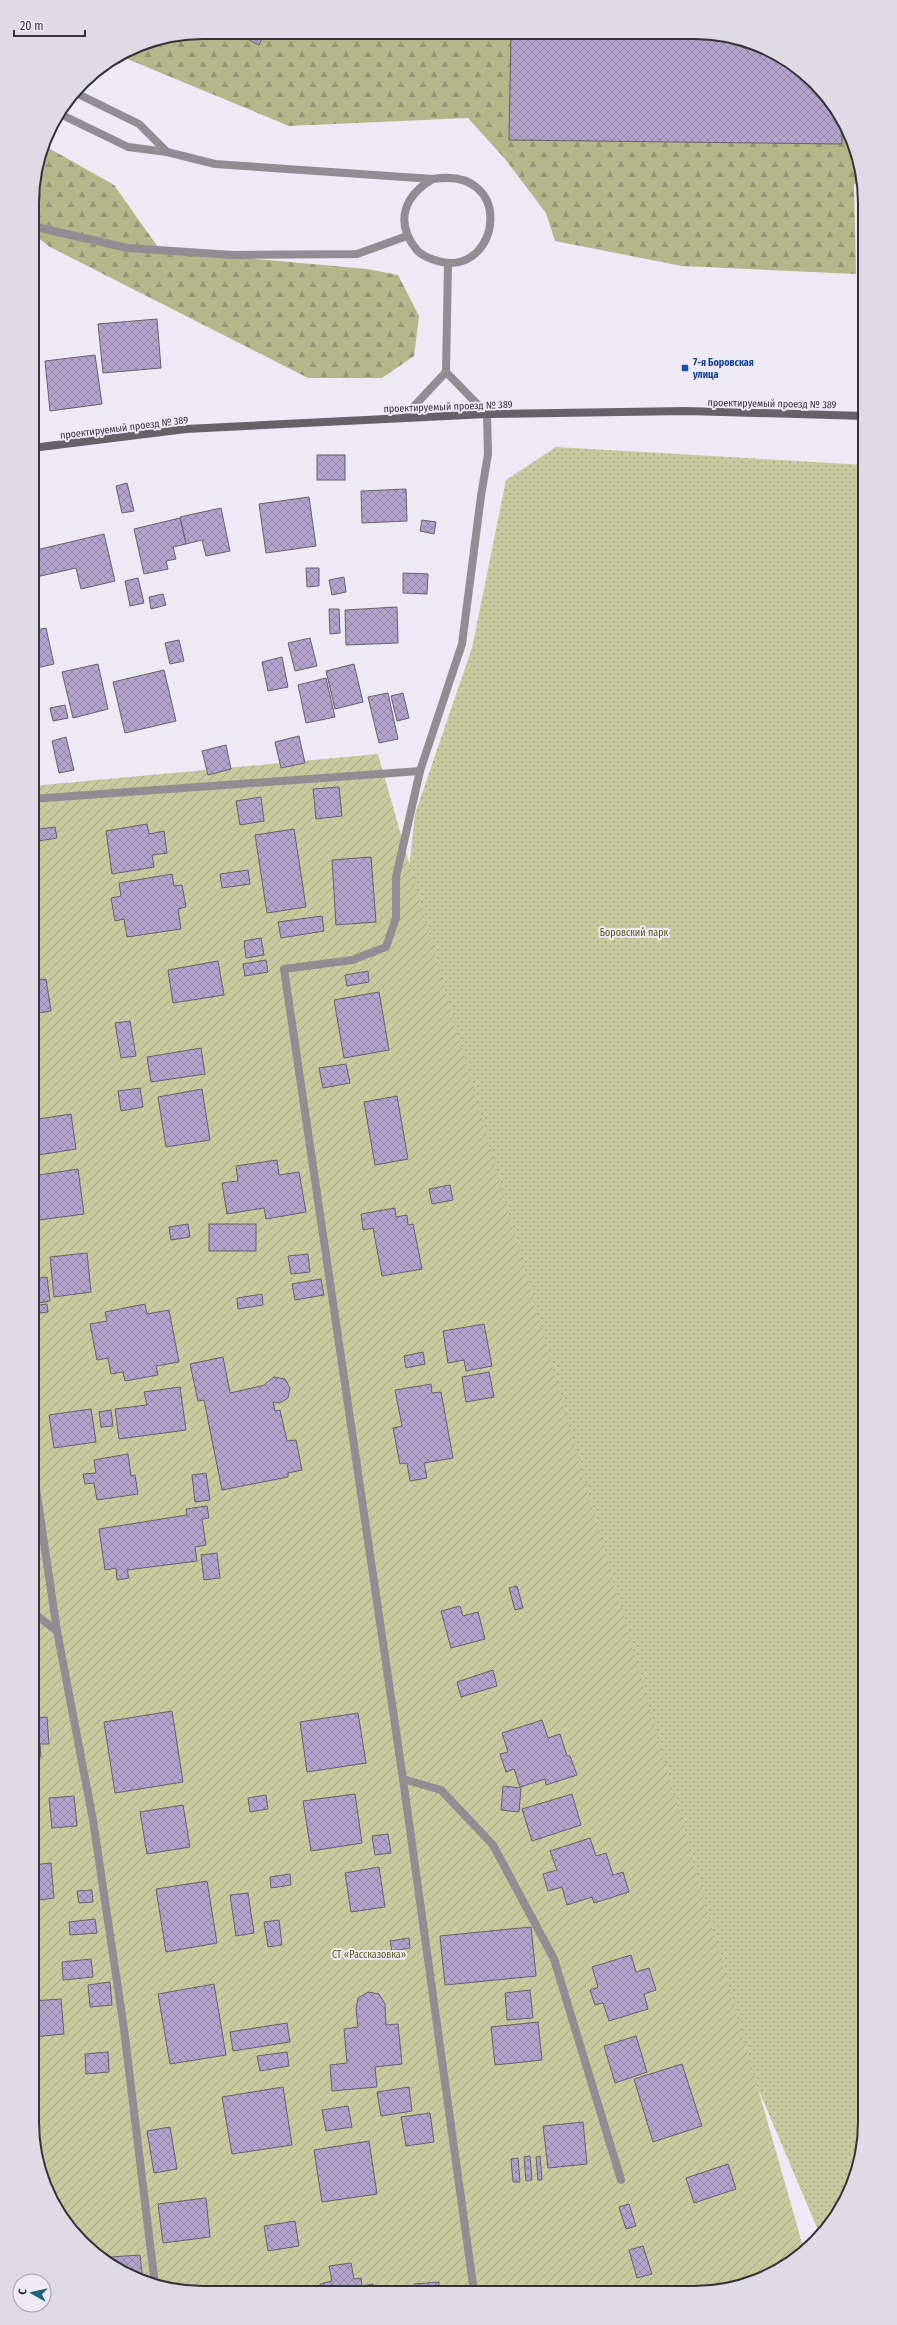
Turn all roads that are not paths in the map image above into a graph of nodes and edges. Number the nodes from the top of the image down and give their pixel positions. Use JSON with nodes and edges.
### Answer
{"nodes":[{"id":1,"x":80,"y":95,"type":"edge"},
{"id":2,"x":64,"y":116,"type":"edge"},
{"id":3,"x":167,"y":152,"type":"junction"},
{"id":4,"x":433,"y":179,"type":"junction"},
{"id":5,"x":39,"y":228,"type":"edge"},
{"id":6,"x":407,"y":236,"type":"junction"},
{"id":7,"x":448,"y":264,"type":"junction"},
{"id":8,"x":446,"y":372,"type":"junction"},
{"id":9,"x":487,"y":414,"type":"junction"},
{"id":10,"x":858,"y":416,"type":"edge"},
{"id":11,"x":402,"y":418,"type":"junction"},
{"id":12,"x":39,"y":447,"type":"edge"},
{"id":13,"x":420,"y":771,"type":"junction"},
{"id":14,"x":39,"y":798,"type":"edge"},
{"id":15,"x":39,"y":1509,"type":"edge"},
{"id":16,"x":39,"y":1617,"type":"edge"},
{"id":17,"x":57,"y":1631,"type":"junction"},
{"id":18,"x":403,"y":1779,"type":"junction"},
{"id":19,"x":621,"y":2180,"type":"dead end"},
{"id":20,"x":154,"y":2278,"type":"edge"},
{"id":21,"x":473,"y":2286,"type":"edge"}],
"edges":[{"from":1,"to":3,"type":"street"},
{"from":2,"to":3,"type":"street"},
{"from":3,"to":4,"type":"street"},
{"from":4,"to":6,"type":"street"},
{"from":4,"to":7,"type":"street"},
{"from":5,"to":6,"type":"street"},
{"from":6,"to":7,"type":"street"},
{"from":7,"to":8,"type":"street"},
{"from":8,"to":9,"type":"street"},
{"from":8,"to":11,"type":"street"},
{"from":9,"to":10,"type":"main road","name":"проектируемый проезд № 389"},
{"from":9,"to":11,"type":"main road","name":"проектируемый проезд № 389"},
{"from":9,"to":13,"type":"street"},
{"from":11,"to":12,"type":"main road","name":"проектируемый проезд № 389"},
{"from":13,"to":14,"type":"street"},
{"from":13,"to":18,"type":"street"},
{"from":15,"to":17,"type":"street"},
{"from":16,"to":17,"type":"street"},
{"from":17,"to":20,"type":"street"},
{"from":18,"to":19,"type":"street"},
{"from":18,"to":21,"type":"street"}]}
